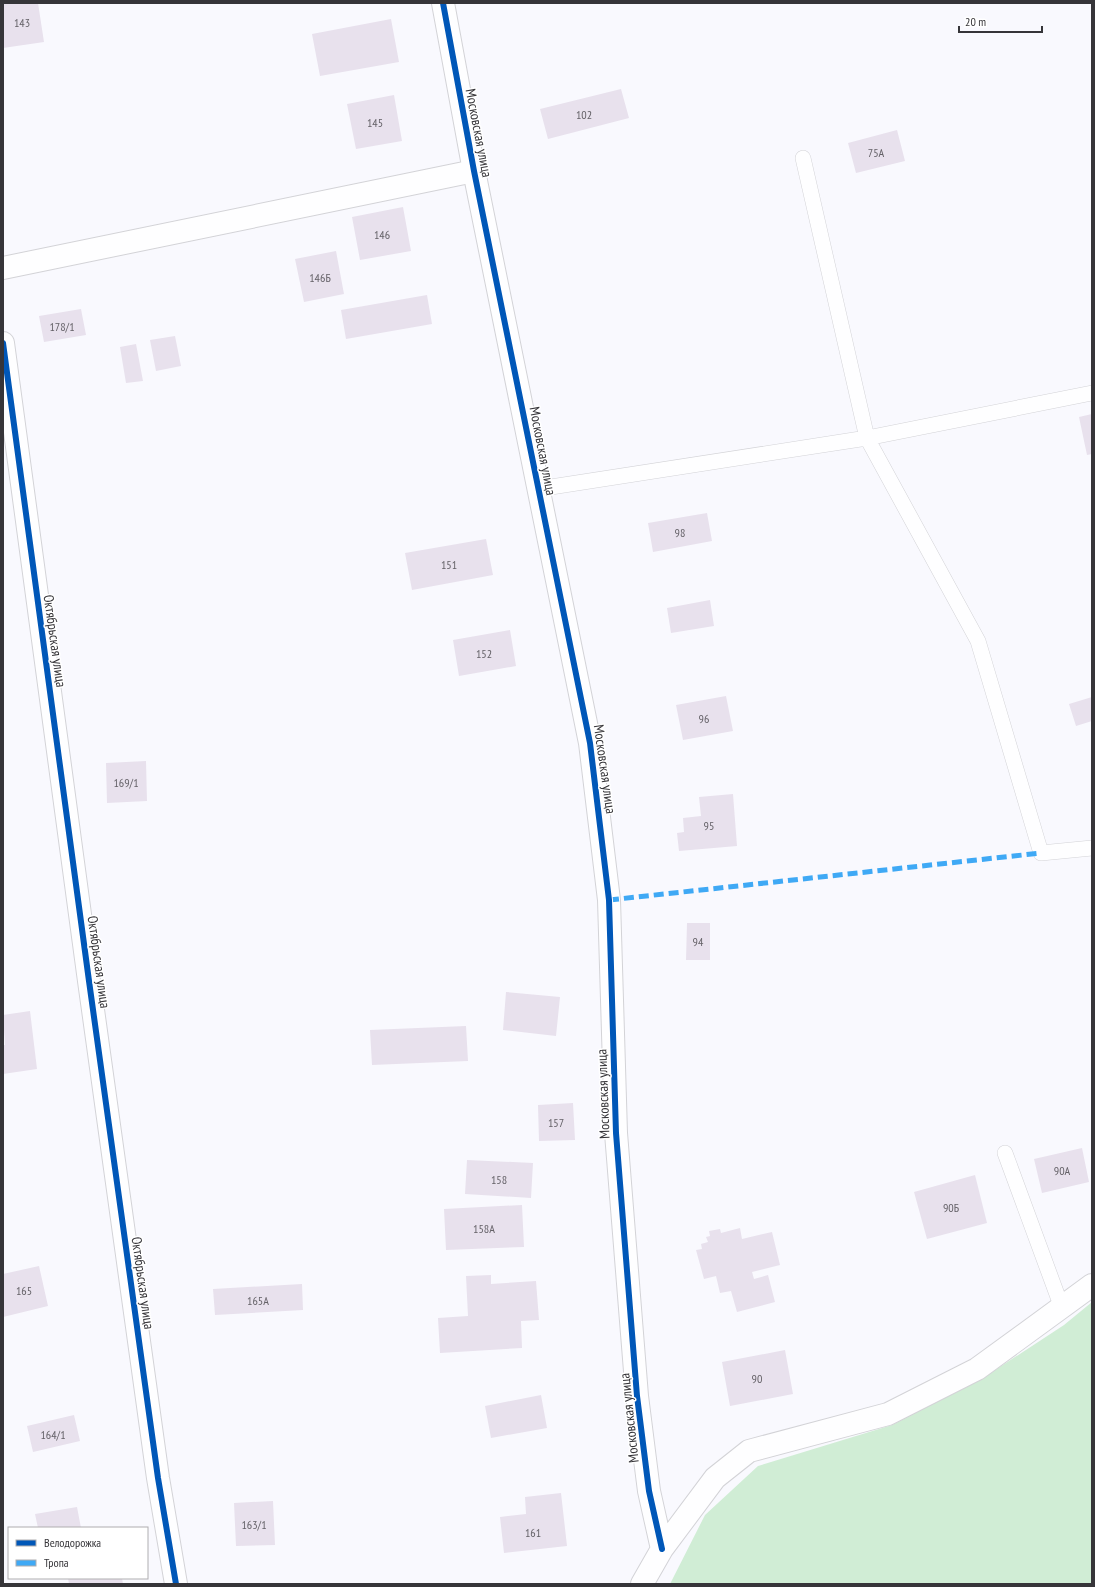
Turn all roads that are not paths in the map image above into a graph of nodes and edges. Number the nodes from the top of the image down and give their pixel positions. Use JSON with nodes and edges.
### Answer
{"nodes":[{"id":1,"x":443,"y":3,"type":"edge"},
{"id":2,"x":804,"y":158,"type":"dead end"},
{"id":3,"x":474,"y":171,"type":"junction"},
{"id":4,"x":3,"y":268,"type":"edge"},
{"id":5,"x":3,"y":343,"type":"edge"},
{"id":6,"x":1092,"y":393,"type":"edge"},
{"id":7,"x":867,"y":438,"type":"junction"},
{"id":8,"x":538,"y":489,"type":"junction"},
{"id":9,"x":1092,"y":848,"type":"edge"},
{"id":10,"x":1005,"y":1153,"type":"dead end"},
{"id":11,"x":1092,"y":1285,"type":"edge"},
{"id":12,"x":1062,"y":1308,"type":"junction"},
{"id":13,"x":662,"y":1549,"type":"junction"},
{"id":14,"x":176,"y":1584,"type":"edge"},
{"id":15,"x":642,"y":1584,"type":"edge"}],
"edges":[{"from":1,"to":3,"type":"street","name":"Московская улица"},
{"from":2,"to":7,"type":"lane"},
{"from":3,"to":4,"type":"street"},
{"from":3,"to":8,"type":"street","name":"Московская улица"},
{"from":5,"to":14,"type":"street","name":"Октябрьская улица"},
{"from":6,"to":7,"type":"lane"},
{"from":7,"to":8,"type":"lane"},
{"from":7,"to":9,"type":"lane"},
{"from":8,"to":13,"type":"street","name":"Московская улица"},
{"from":10,"to":12,"type":"lane"},
{"from":11,"to":12,"type":"street"},
{"from":12,"to":13,"type":"street"},
{"from":13,"to":15,"type":"street"}]}
